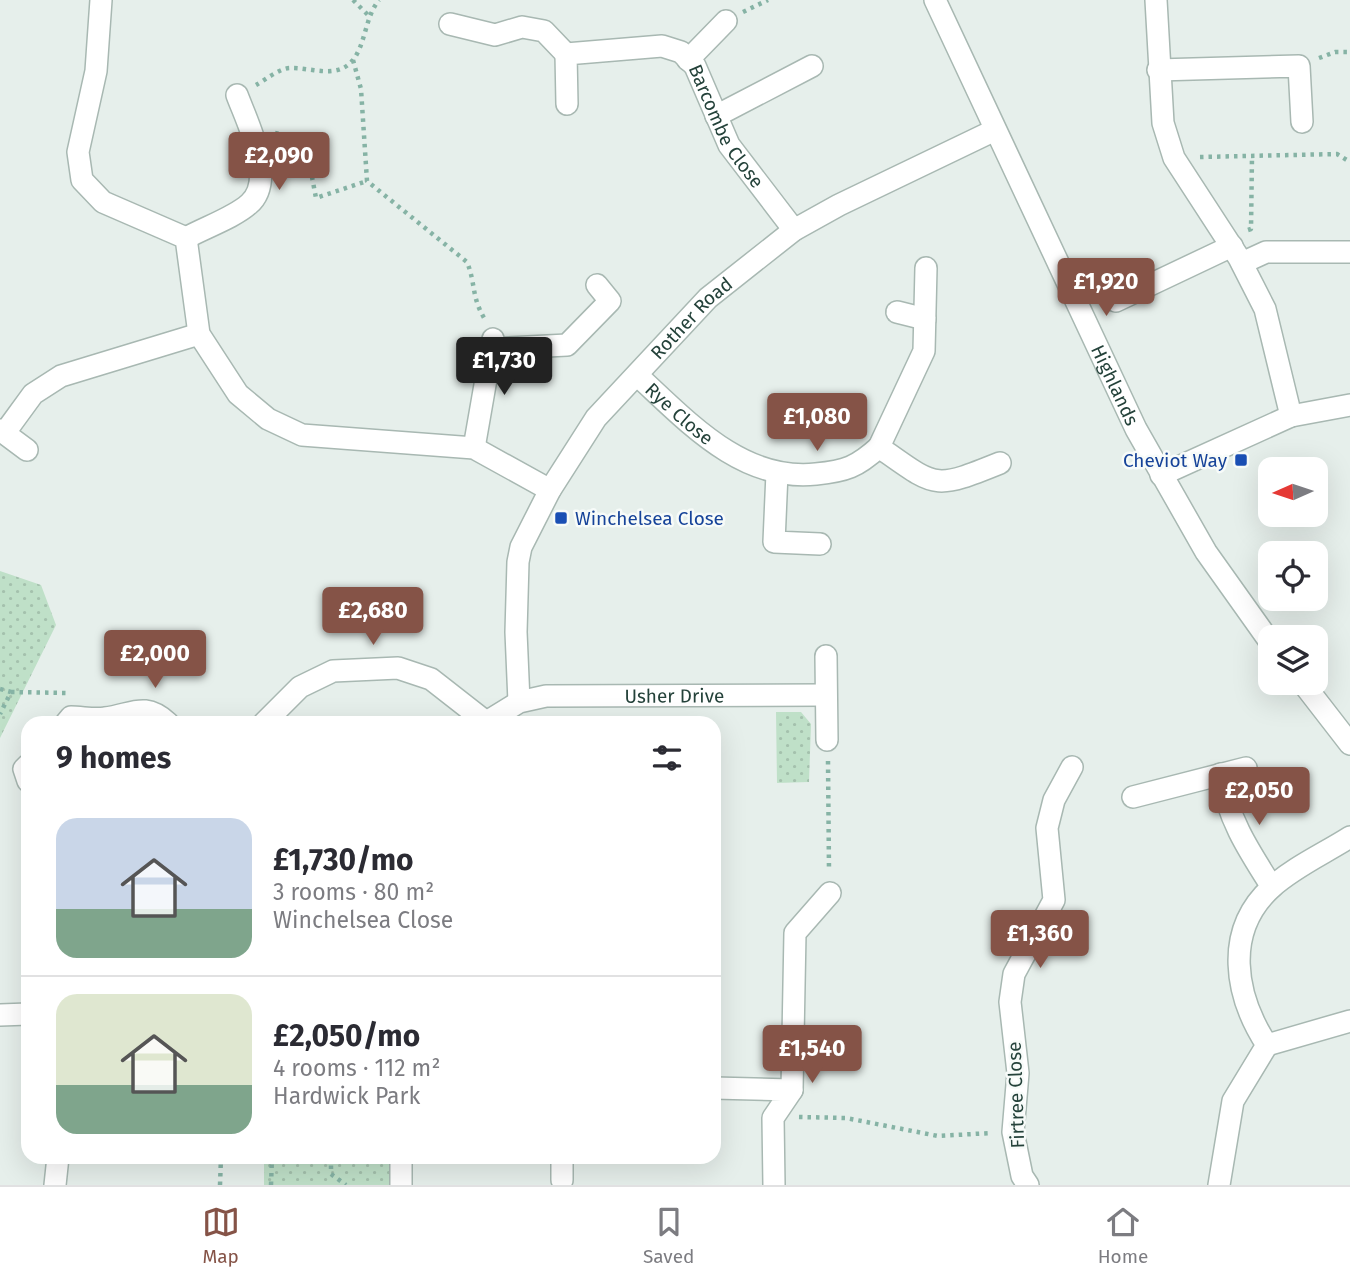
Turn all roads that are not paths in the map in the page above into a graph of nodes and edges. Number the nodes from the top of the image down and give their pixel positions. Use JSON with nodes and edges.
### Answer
{"nodes":[{"id":1,"x":101,"y":0,"type":"edge"},
{"id":2,"x":935,"y":0,"type":"edge"},
{"id":3,"x":1156,"y":0,"type":"edge"},
{"id":4,"x":726,"y":21,"type":"dead end"},
{"id":5,"x":450,"y":23,"type":"dead end"},
{"id":6,"x":566,"y":54,"type":"junction"},
{"id":7,"x":688,"y":60,"type":"junction"},
{"id":8,"x":812,"y":66,"type":"dead end"},
{"id":9,"x":1158,"y":70,"type":"junction"},
{"id":10,"x":237,"y":95,"type":"road end"},
{"id":11,"x":567,"y":104,"type":"dead end"},
{"id":12,"x":716,"y":116,"type":"junction"},
{"id":13,"x":1302,"y":122,"type":"dead end"},
{"id":14,"x":995,"y":130,"type":"junction"},
{"id":15,"x":794,"y":230,"type":"junction"},
{"id":16,"x":186,"y":238,"type":"junction"},
{"id":17,"x":1234,"y":250,"type":"junction"},
{"id":18,"x":1350,"y":252,"type":"edge"},
{"id":19,"x":926,"y":268,"type":"dead end"},
{"id":20,"x":597,"y":285,"type":"dead end"},
{"id":21,"x":1116,"y":300,"type":"dead end"},
{"id":22,"x":897,"y":312,"type":"dead end"},
{"id":23,"x":925,"y":318,"type":"junction"},
{"id":24,"x":199,"y":334,"type":"junction"},
{"id":25,"x":638,"y":376,"type":"junction"},
{"id":26,"x":1350,"y":405,"type":"edge"},
{"id":27,"x":1291,"y":415,"type":"junction"},
{"id":28,"x":3,"y":430,"type":"edge"},
{"id":29,"x":879,"y":447,"type":"junction"},
{"id":30,"x":474,"y":448,"type":"junction"},
{"id":31,"x":27,"y":450,"type":"dead end"},
{"id":32,"x":1000,"y":463,"type":"dead end"},
{"id":33,"x":777,"y":472,"type":"junction"},
{"id":34,"x":1161,"y":475,"type":"junction"},
{"id":35,"x":550,"y":490,"type":"junction"},
{"id":36,"x":820,"y":544,"type":"dead end"},
{"id":37,"x":1258,"y":625,"type":"edge"},
{"id":38,"x":826,"y":656,"type":"dead end"},
{"id":39,"x":825,"y":695,"type":"junction"},
{"id":40,"x":1312,"y":695,"type":"edge"},
{"id":41,"x":519,"y":702,"type":"junction"},
{"id":42,"x":114,"y":716,"type":"edge"},
{"id":43,"x":158,"y":716,"type":"edge"},
{"id":44,"x":271,"y":716,"type":"edge"},
{"id":45,"x":477,"y":716,"type":"edge"},
{"id":46,"x":497,"y":716,"type":"edge"},
{"id":47,"x":827,"y":740,"type":"road end"},
{"id":48,"x":1350,"y":744,"type":"edge"},
{"id":49,"x":1072,"y":767,"type":"dead end"},
{"id":50,"x":1246,"y":768,"type":"dead end"},
{"id":51,"x":1221,"y":774,"type":"junction"},
{"id":52,"x":1133,"y":797,"type":"dead end"},
{"id":53,"x":1350,"y":837,"type":"edge"},
{"id":54,"x":1272,"y":887,"type":"junction"},
{"id":55,"x":830,"y":893,"type":"road end"},
{"id":56,"x":21,"y":1014,"type":"edge"},
{"id":57,"x":0,"y":1015,"type":"edge"},
{"id":58,"x":1350,"y":1021,"type":"edge"},
{"id":59,"x":1267,"y":1045,"type":"junction"},
{"id":60,"x":721,"y":1088,"type":"edge"},
{"id":61,"x":792,"y":1090,"type":"junction"},
{"id":62,"x":57,"y":1164,"type":"edge"},
{"id":63,"x":401,"y":1164,"type":"edge"},
{"id":64,"x":562,"y":1164,"type":"edge"},
{"id":65,"x":562,"y":1180,"type":"dead end"},
{"id":66,"x":55,"y":1185,"type":"edge"},
{"id":67,"x":401,"y":1185,"type":"edge"},
{"id":68,"x":774,"y":1185,"type":"edge"},
{"id":69,"x":1028,"y":1185,"type":"edge"},
{"id":70,"x":1219,"y":1185,"type":"edge"}],
"edges":[{"from":1,"to":16,"type":"street"},
{"from":2,"to":14,"type":"street","name":"Highlands"},
{"from":3,"to":9,"type":"street"},
{"from":4,"to":7,"type":"street"},
{"from":5,"to":6,"type":"street"},
{"from":6,"to":7,"type":"street","name":"Barcombe Close"},
{"from":6,"to":11,"type":"street"},
{"from":7,"to":12,"type":"street","name":"Barcombe Close"},
{"from":8,"to":12,"type":"street"},
{"from":9,"to":13,"type":"street"},
{"from":9,"to":17,"type":"street"},
{"from":10,"to":16,"type":"street"},
{"from":12,"to":15,"type":"street","name":"Barcombe Close"},
{"from":14,"to":15,"type":"street","name":"Rother Road"},
{"from":14,"to":34,"type":"street","name":"Highlands"},
{"from":15,"to":25,"type":"street","name":"Rother Road"},
{"from":16,"to":24,"type":"street"},
{"from":17,"to":18,"type":"street"},
{"from":17,"to":21,"type":"street"},
{"from":17,"to":27,"type":"street"},
{"from":19,"to":23,"type":"street","name":"Rye Close"},
{"from":20,"to":30,"type":"street"},
{"from":22,"to":23,"type":"street"},
{"from":23,"to":29,"type":"street","name":"Rye Close"},
{"from":24,"to":28,"type":"street"},
{"from":24,"to":30,"type":"street"},
{"from":25,"to":33,"type":"street","name":"Rye Close"},
{"from":25,"to":35,"type":"street","name":"Rother Road"},
{"from":26,"to":27,"type":"street"},
{"from":27,"to":34,"type":"street"},
{"from":28,"to":31,"type":"street"},
{"from":29,"to":32,"type":"street"},
{"from":29,"to":33,"type":"street","name":"Rye Close"},
{"from":30,"to":35,"type":"street"},
{"from":33,"to":36,"type":"street"},
{"from":34,"to":37,"type":"street","name":"Highlands"},
{"from":35,"to":41,"type":"street","name":"Rother Road"},
{"from":38,"to":39,"type":"street"},
{"from":39,"to":41,"type":"street","name":"Usher Drive"},
{"from":39,"to":47,"type":"street"},
{"from":40,"to":48,"type":"street"},
{"from":41,"to":46,"type":"street","name":"Usher Drive"},
{"from":42,"to":43,"type":"street"},
{"from":44,"to":45,"type":"street"},
{"from":49,"to":69,"type":"street","name":"Firtree Close"},
{"from":50,"to":51,"type":"street"},
{"from":51,"to":52,"type":"street"},
{"from":51,"to":54,"type":"street"},
{"from":53,"to":54,"type":"street"},
{"from":54,"to":59,"type":"street"},
{"from":55,"to":61,"type":"street"},
{"from":56,"to":57,"type":"street"},
{"from":58,"to":59,"type":"street"},
{"from":59,"to":70,"type":"street"},
{"from":60,"to":61,"type":"street"},
{"from":61,"to":68,"type":"street"},
{"from":62,"to":66,"type":"street"},
{"from":63,"to":67,"type":"street"},
{"from":64,"to":65,"type":"street"}]}
